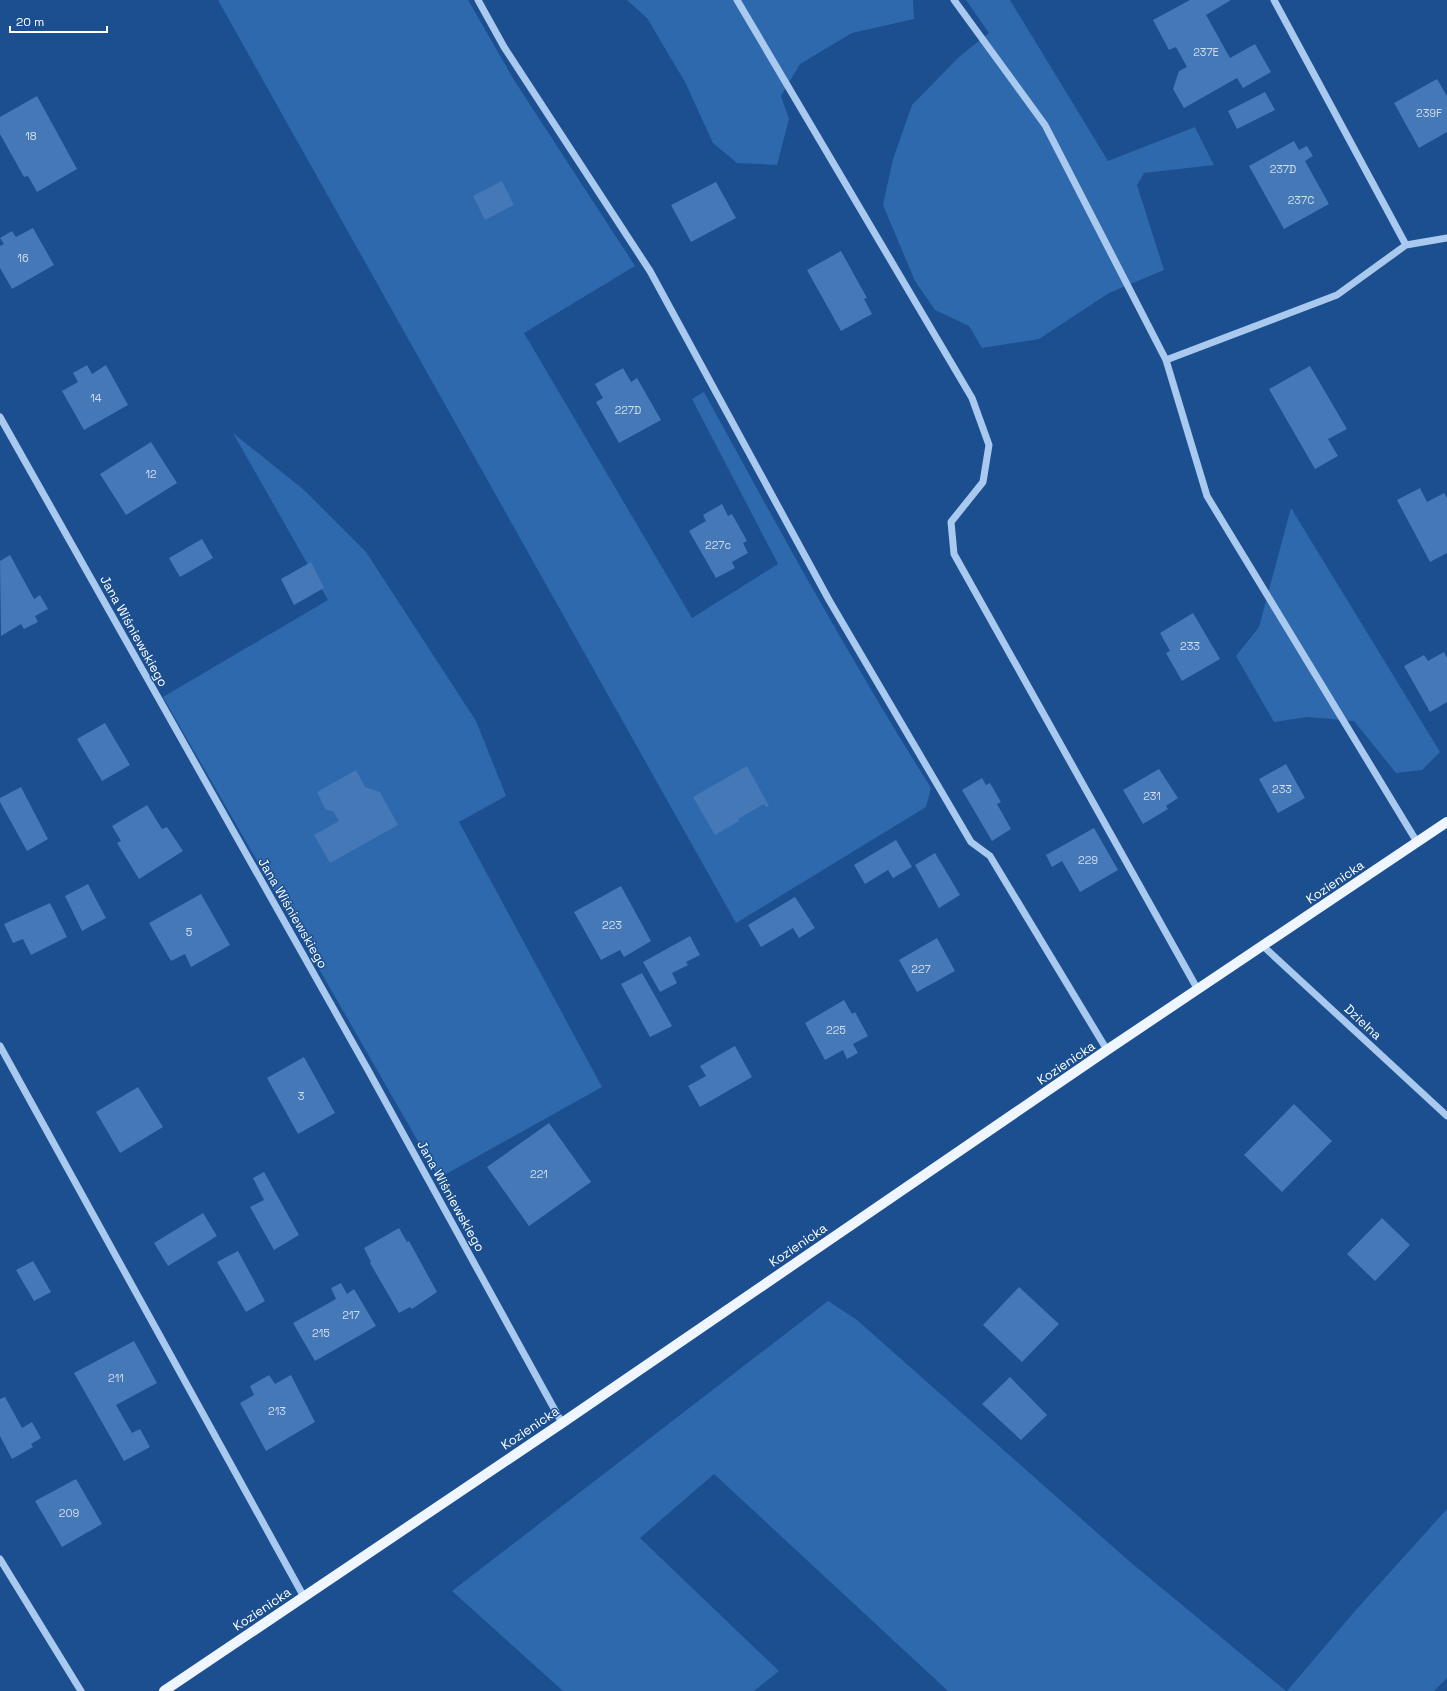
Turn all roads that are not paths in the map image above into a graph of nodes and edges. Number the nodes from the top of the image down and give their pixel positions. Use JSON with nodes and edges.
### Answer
{"nodes":[{"id":1,"x":478,"y":0,"type":"edge"},
{"id":2,"x":738,"y":0,"type":"edge"},
{"id":3,"x":954,"y":0,"type":"edge"},
{"id":4,"x":1274,"y":0,"type":"edge"},
{"id":5,"x":1447,"y":238,"type":"edge"},
{"id":6,"x":1406,"y":245,"type":"junction"},
{"id":7,"x":1166,"y":360,"type":"junction"},
{"id":8,"x":0,"y":417,"type":"edge"},
{"id":9,"x":1447,"y":822,"type":"edge"},
{"id":10,"x":1417,"y":842,"type":"junction"},
{"id":11,"x":1264,"y":946,"type":"junction"},
{"id":12,"x":1198,"y":990,"type":"junction"},
{"id":13,"x":0,"y":1046,"type":"edge"},
{"id":14,"x":1107,"y":1050,"type":"junction"},
{"id":15,"x":1447,"y":1116,"type":"edge"},
{"id":16,"x":562,"y":1422,"type":"junction"},
{"id":17,"x":0,"y":1559,"type":"edge"},
{"id":18,"x":304,"y":1597,"type":"junction"},
{"id":19,"x":81,"y":1691,"type":"edge"},
{"id":20,"x":164,"y":1691,"type":"edge"}],
"edges":[{"from":1,"to":14,"type":"street"},
{"from":2,"to":12,"type":"street"},
{"from":3,"to":7,"type":"street"},
{"from":4,"to":6,"type":"street"},
{"from":5,"to":6,"type":"street"},
{"from":6,"to":7,"type":"street"},
{"from":7,"to":10,"type":"street"},
{"from":8,"to":16,"type":"street","name":"Jana Wiśniewskiego"},
{"from":9,"to":10,"type":"main road","name":"Kozienicka"},
{"from":10,"to":11,"type":"main road","name":"Kozienicka"},
{"from":11,"to":12,"type":"main road","name":"Kozienicka"},
{"from":11,"to":15,"type":"street","name":"Dzielna"},
{"from":12,"to":14,"type":"main road","name":"Kozienicka"},
{"from":13,"to":18,"type":"street"},
{"from":14,"to":16,"type":"main road","name":"Kozienicka"},
{"from":16,"to":18,"type":"main road","name":"Kozienicka"},
{"from":17,"to":19,"type":"street"},
{"from":18,"to":20,"type":"main road","name":"Kozienicka"}]}
